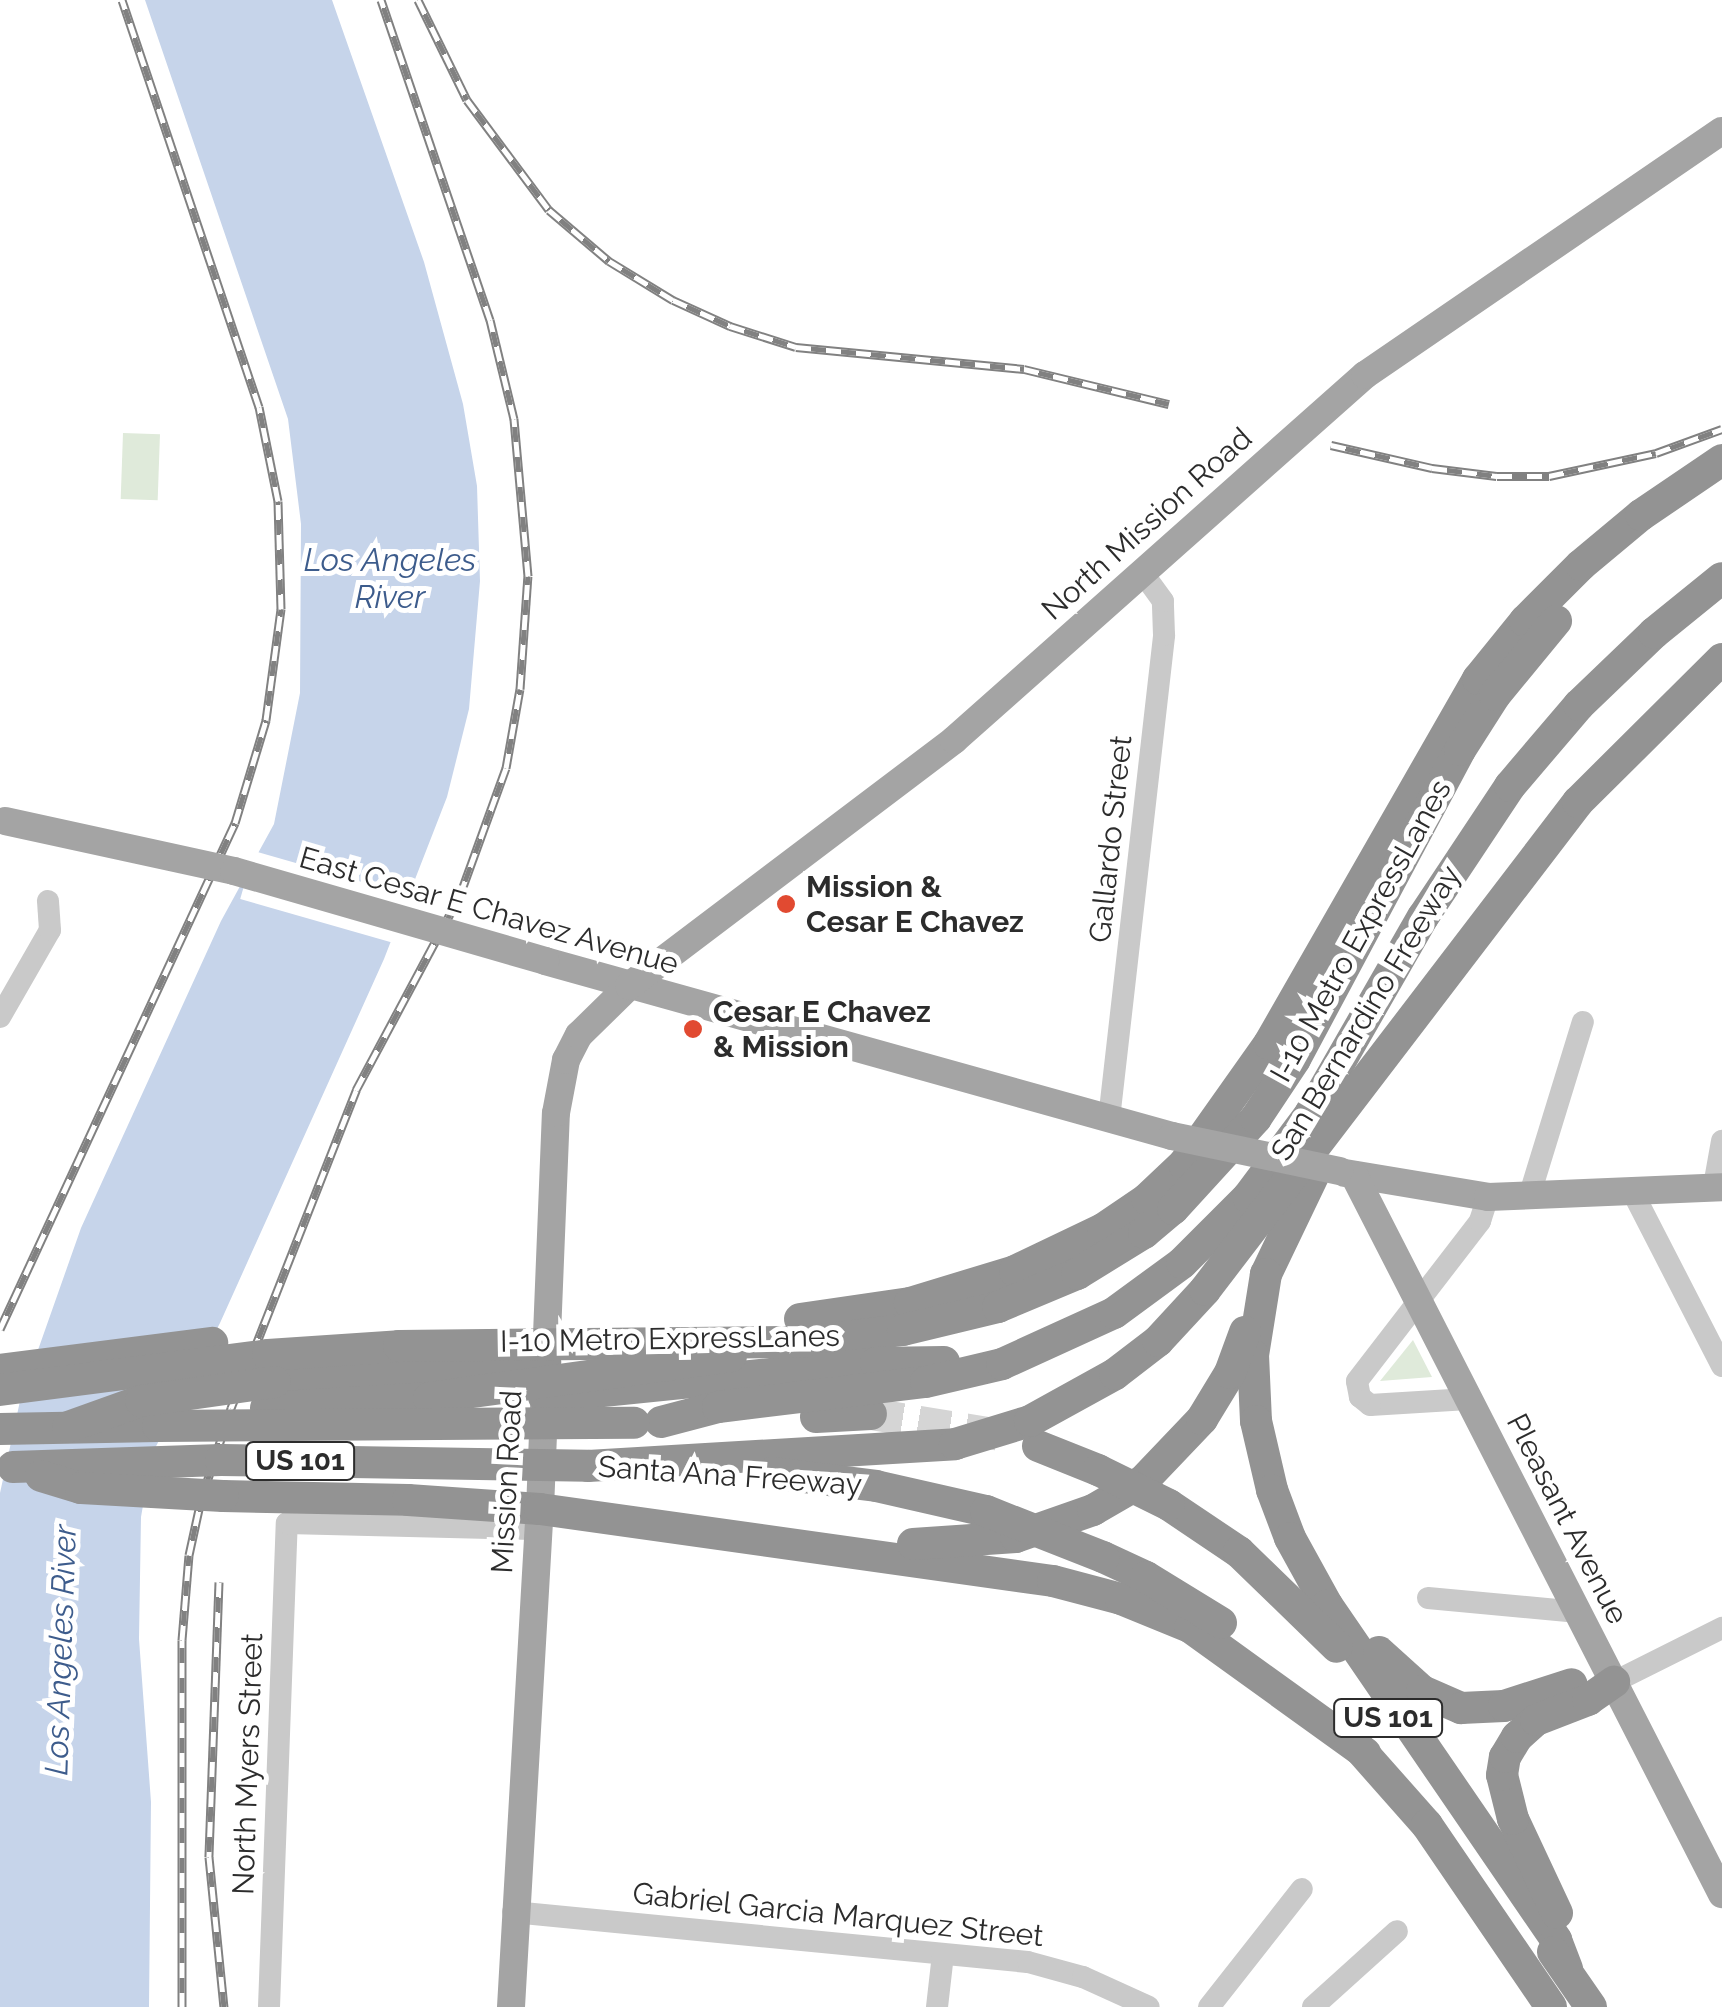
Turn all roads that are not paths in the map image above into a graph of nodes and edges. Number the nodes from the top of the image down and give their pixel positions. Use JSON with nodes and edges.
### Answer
{"nodes":[{"id":1,"x":1722,"y":131,"type":"edge"},
{"id":2,"x":1722,"y":460,"type":"edge"},
{"id":3,"x":1722,"y":486,"type":"edge"},
{"id":4,"x":1722,"y":559,"type":"edge"},
{"id":5,"x":1142,"y":572,"type":"junction"},
{"id":6,"x":1722,"y":578,"type":"edge"},
{"id":7,"x":1722,"y":660,"type":"edge"},
{"id":8,"x":1579,"y":705,"type":"junction"},
{"id":9,"x":0,"y":820,"type":"edge"},
{"id":10,"x":48,"y":901,"type":"dead end"},
{"id":11,"x":628,"y":986,"type":"junction"},
{"id":12,"x":0,"y":1017,"type":"edge"},
{"id":13,"x":1583,"y":1022,"type":"dead end"},
{"id":14,"x":1396,"y":1040,"type":"junction"},
{"id":15,"x":1109,"y":1119,"type":"junction"},
{"id":16,"x":1722,"y":1141,"type":"edge"},
{"id":17,"x":1346,"y":1173,"type":"junction"},
{"id":18,"x":1718,"y":1186,"type":"edge"},
{"id":19,"x":1631,"y":1190,"type":"junction"},
{"id":20,"x":1488,"y":1197,"type":"junction"},
{"id":21,"x":1528,"y":1197,"type":"junction"},
{"id":22,"x":1266,"y":1274,"type":"junction"},
{"id":23,"x":1419,"y":1300,"type":"junction"},
{"id":24,"x":802,"y":1330,"type":"junction"},
{"id":25,"x":1080,"y":1331,"type":"junction"},
{"id":26,"x":546,"y":1362,"type":"junction"},
{"id":27,"x":1722,"y":1366,"type":"edge"},
{"id":28,"x":0,"y":1370,"type":"edge"},
{"id":29,"x":0,"y":1390,"type":"edge"},
{"id":30,"x":544,"y":1397,"type":"junction"},
{"id":31,"x":1468,"y":1399,"type":"junction"},
{"id":32,"x":871,"y":1414,"type":"tunnel mouth"},
{"id":33,"x":648,"y":1423,"type":"junction"},
{"id":34,"x":158,"y":1426,"type":"junction"},
{"id":35,"x":68,"y":1427,"type":"junction"},
{"id":36,"x":0,"y":1429,"type":"edge"},
{"id":37,"x":1038,"y":1446,"type":"tunnel mouth"},
{"id":38,"x":588,"y":1466,"type":"junction"},
{"id":39,"x":6,"y":1468,"type":"edge"},
{"id":40,"x":539,"y":1519,"type":"junction"},
{"id":41,"x":699,"y":1528,"type":"junction"},
{"id":42,"x":1290,"y":1538,"type":"junction"},
{"id":43,"x":1428,"y":1598,"type":"dead end"},
{"id":44,"x":1578,"y":1612,"type":"junction"},
{"id":45,"x":1722,"y":1628,"type":"edge"},
{"id":46,"x":1614,"y":1682,"type":"junction"},
{"id":47,"x":1365,"y":1752,"type":"junction"},
{"id":48,"x":1302,"y":1889,"type":"dead end"},
{"id":49,"x":1722,"y":1894,"type":"edge"},
{"id":50,"x":513,"y":1912,"type":"junction"},
{"id":51,"x":1397,"y":1931,"type":"dead end"},
{"id":52,"x":943,"y":1954,"type":"junction"},
{"id":53,"x":1567,"y":1969,"type":"junction"},
{"id":54,"x":1341,"y":1998,"type":"edge"},
{"id":55,"x":268,"y":2007,"type":"edge"},
{"id":56,"x":511,"y":2007,"type":"edge"},
{"id":57,"x":937,"y":2007,"type":"edge"},
{"id":58,"x":1149,"y":2007,"type":"edge"},
{"id":59,"x":1208,"y":2007,"type":"edge"},
{"id":60,"x":1314,"y":2007,"type":"edge"},
{"id":61,"x":1551,"y":2007,"type":"edge"},
{"id":62,"x":1591,"y":2007,"type":"edge"},
{"id":63,"x":1602,"y":2007,"type":"edge"}],
"edges":[{"from":1,"to":5,"type":"main road","name":"North Mission Road"},
{"from":2,"to":24,"type":"highway","name":"I-10 Metro ExpressLanes"},
{"from":3,"to":24,"type":"highway","name":"I-10 Metro ExpressLanes"},
{"from":4,"to":8,"type":"highway"},
{"from":5,"to":11,"type":"main road","name":"North Mission Road"},
{"from":5,"to":15,"type":"street","name":"Gallardo Street"},
{"from":6,"to":8,"type":"highway","name":"San Bernardino Freeway"},
{"from":7,"to":14,"type":"highway","name":"San Bernardino Freeway"},
{"from":8,"to":25,"type":"highway","name":"San Bernardino Freeway"},
{"from":9,"to":11,"type":"main road","name":"East Cesar E Chavez Avenue","bridge":true},
{"from":10,"to":12,"type":"street"},
{"from":11,"to":15,"type":"main road","name":"East Cesar E Chavez Avenue"},
{"from":11,"to":26,"type":"main road","name":"Mission Road"},
{"from":13,"to":21,"type":"street"},
{"from":14,"to":22,"type":"highway"},
{"from":14,"to":38,"type":"highway"},
{"from":15,"to":17,"type":"main road","name":"East Cesar E Chavez Avenue","bridge":true},
{"from":16,"to":18,"type":"street"},
{"from":17,"to":20,"type":"main road","name":"East Cesar E Chavez Avenue"},
{"from":17,"to":23,"type":"main road","name":"Pleasant Avenue"},
{"from":18,"to":19,"type":"main road","name":"East Cesar E Chavez Avenue"},
{"from":19,"to":21,"type":"main road","name":"East Cesar E Chavez Avenue"},
{"from":19,"to":27,"type":"street"},
{"from":20,"to":21,"type":"main road","name":"East Cesar E Chavez Avenue"},
{"from":20,"to":23,"type":"street"},
{"from":22,"to":41,"type":"highway"},
{"from":22,"to":42,"type":"highway"},
{"from":23,"to":31,"type":"main road","name":"Pleasant Avenue"},
{"from":23,"to":31,"type":"street"},
{"from":24,"to":28,"type":"highway","name":"I-10 Metro ExpressLanes"},
{"from":24,"to":29,"type":"highway","name":"I-10 Metro ExpressLanes","bridge":true},
{"from":24,"to":34,"type":"highway","bridge":true},
{"from":25,"to":30,"type":"highway"},
{"from":25,"to":33,"type":"highway","name":"San Bernardino Freeway"},
{"from":26,"to":30,"type":"main road","name":"Mission Road"},
{"from":26,"to":35,"type":"highway","bridge":true},
{"from":30,"to":40,"type":"main road","name":"Mission Road"},
{"from":31,"to":44,"type":"main road","name":"Pleasant Avenue"},
{"from":32,"to":33,"type":"highway","name":"Santa Ana Freeway","number":"US 101"},
{"from":33,"to":34,"type":"highway","name":"Santa Ana Freeway","number":"US 101","bridge":true},
{"from":34,"to":35,"type":"highway","name":"Santa Ana Freeway","number":"US 101","bridge":true},
{"from":35,"to":36,"type":"highway","name":"Santa Ana Freeway","number":"US 101"},
{"from":37,"to":53,"type":"highway","number":"US 101","bridge":true},
{"from":38,"to":39,"type":"highway","name":"Santa Ana Freeway","number":"US 101","bridge":true},
{"from":38,"to":47,"type":"highway","name":"Santa Ana Freeway","number":"US 101","bridge":true},
{"from":39,"to":40,"type":"highway","bridge":true},
{"from":40,"to":41,"type":"highway"},
{"from":40,"to":50,"type":"main road","name":"Mission Road"},
{"from":40,"to":55,"type":"street","name":"North Myers Street"},
{"from":41,"to":47,"type":"highway"},
{"from":42,"to":46,"type":"highway"},
{"from":42,"to":53,"type":"highway"},
{"from":43,"to":44,"type":"street"},
{"from":44,"to":46,"type":"main road","name":"Pleasant Avenue"},
{"from":45,"to":46,"type":"street"},
{"from":46,"to":49,"type":"main road","name":"Pleasant Avenue"},
{"from":46,"to":63,"type":"highway"},
{"from":47,"to":61,"type":"highway","name":"Santa Ana Freeway","number":"US 101"},
{"from":48,"to":59,"type":"street"},
{"from":50,"to":52,"type":"street","name":"Gabriel Garcia Marquez Street"},
{"from":50,"to":56,"type":"main road","name":"Mission Road"},
{"from":51,"to":54,"type":"street"},
{"from":52,"to":57,"type":"street"},
{"from":52,"to":58,"type":"street","name":"Gabriel Garcia Marquez Street"},
{"from":53,"to":62,"type":"highway","number":"US 101"},
{"from":54,"to":60,"type":"street"}]}
